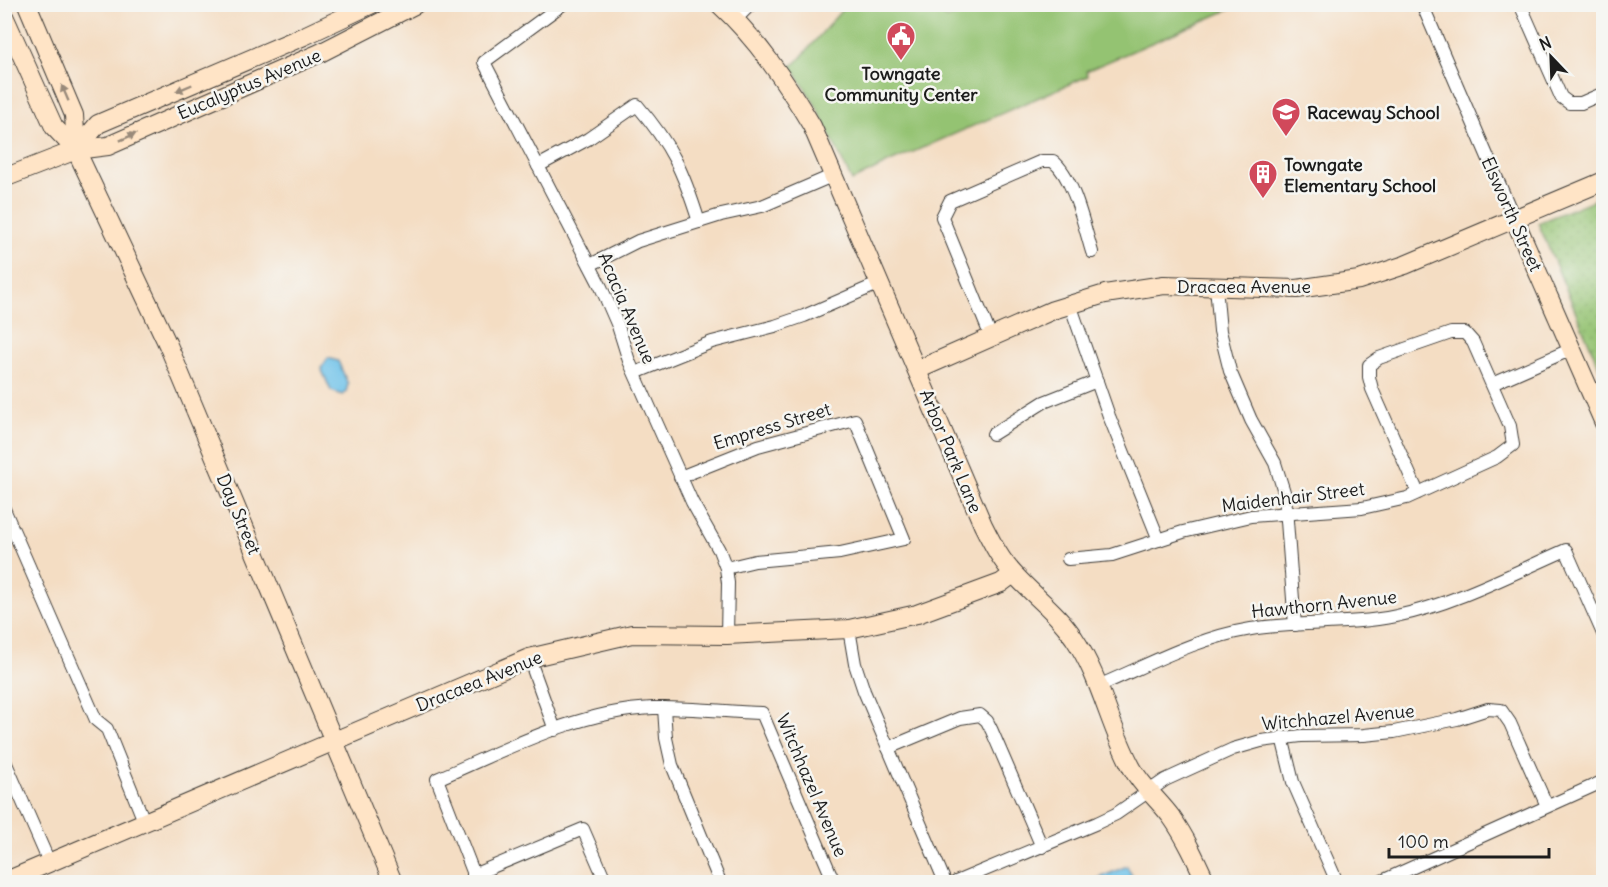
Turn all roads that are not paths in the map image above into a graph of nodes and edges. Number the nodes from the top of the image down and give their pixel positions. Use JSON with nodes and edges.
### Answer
{"nodes":[{"id":1,"x":14,"y":4,"type":"edge"},
{"id":2,"x":27,"y":4,"type":"edge"},
{"id":3,"x":372,"y":4,"type":"edge"},
{"id":4,"x":378,"y":4,"type":"edge"},
{"id":5,"x":416,"y":4,"type":"edge"},
{"id":6,"x":563,"y":4,"type":"edge"},
{"id":7,"x":719,"y":4,"type":"edge"},
{"id":8,"x":751,"y":4,"type":"edge"},
{"id":9,"x":1422,"y":4,"type":"edge"},
{"id":10,"x":1520,"y":4,"type":"edge"},
{"id":11,"x":4,"y":16,"type":"edge"},
{"id":12,"x":735,"y":20,"type":"junction"},
{"id":13,"x":36,"y":27,"type":"junction"},
{"id":14,"x":268,"y":52,"type":"junction"},
{"id":15,"x":292,"y":65,"type":"junction"},
{"id":16,"x":1604,"y":93,"type":"edge"},
{"id":17,"x":176,"y":115,"type":"junction"},
{"id":18,"x":76,"y":150,"type":"junction"},
{"id":19,"x":538,"y":165,"type":"junction"},
{"id":20,"x":834,"y":176,"type":"junction"},
{"id":21,"x":4,"y":178,"type":"edge"},
{"id":22,"x":1604,"y":180,"type":"edge"},
{"id":23,"x":1514,"y":218,"type":"junction"},
{"id":24,"x":699,"y":222,"type":"junction"},
{"id":25,"x":1092,"y":252,"type":"dead end"},
{"id":26,"x":590,"y":265,"type":"junction"},
{"id":27,"x":880,"y":283,"type":"junction"},
{"id":28,"x":1216,"y":286,"type":"junction"},
{"id":29,"x":1071,"y":304,"type":"junction"},
{"id":30,"x":991,"y":337,"type":"junction"},
{"id":31,"x":1572,"y":350,"type":"junction"},
{"id":32,"x":917,"y":370,"type":"junction"},
{"id":33,"x":635,"y":373,"type":"junction"},
{"id":34,"x":1097,"y":381,"type":"junction"},
{"id":35,"x":1492,"y":384,"type":"junction"},
{"id":36,"x":1604,"y":423,"type":"edge"},
{"id":37,"x":993,"y":434,"type":"dead end"},
{"id":38,"x":681,"y":477,"type":"junction"},
{"id":39,"x":1418,"y":493,"type":"junction"},
{"id":40,"x":4,"y":509,"type":"edge"},
{"id":41,"x":1287,"y":513,"type":"junction"},
{"id":42,"x":1159,"y":540,"type":"junction"},
{"id":43,"x":1068,"y":559,"type":"dead end"},
{"id":44,"x":726,"y":568,"type":"junction"},
{"id":45,"x":1013,"y":574,"type":"junction"},
{"id":46,"x":1599,"y":612,"type":"edge"},
{"id":47,"x":1294,"y":625,"type":"junction"},
{"id":48,"x":849,"y":628,"type":"junction"},
{"id":49,"x":727,"y":635,"type":"junction"},
{"id":50,"x":1604,"y":636,"type":"edge"},
{"id":51,"x":529,"y":658,"type":"junction"},
{"id":52,"x":1098,"y":686,"type":"junction"},
{"id":53,"x":664,"y":708,"type":"junction"},
{"id":54,"x":555,"y":730,"type":"junction"},
{"id":55,"x":1282,"y":737,"type":"junction"},
{"id":56,"x":334,"y":740,"type":"junction"},
{"id":57,"x":888,"y":748,"type":"junction"},
{"id":58,"x":4,"y":759,"type":"edge"},
{"id":59,"x":1604,"y":781,"type":"edge"},
{"id":60,"x":1149,"y":791,"type":"junction"},
{"id":61,"x":1547,"y":806,"type":"junction"},
{"id":62,"x":144,"y":821,"type":"junction"},
{"id":63,"x":1041,"y":847,"type":"junction"},
{"id":64,"x":49,"y":862,"type":"junction"},
{"id":65,"x":475,"y":879,"type":"edge"},
{"id":66,"x":4,"y":882,"type":"edge"},
{"id":67,"x":393,"y":882,"type":"edge"},
{"id":68,"x":606,"y":882,"type":"edge"},
{"id":69,"x":720,"y":882,"type":"edge"},
{"id":70,"x":834,"y":882,"type":"edge"},
{"id":71,"x":945,"y":882,"type":"edge"},
{"id":72,"x":956,"y":882,"type":"edge"},
{"id":73,"x":1206,"y":882,"type":"edge"},
{"id":74,"x":1337,"y":882,"type":"edge"},
{"id":75,"x":1380,"y":882,"type":"edge"}],
"edges":[{"from":1,"to":13,"type":"street"},
{"from":2,"to":13,"type":"street","name":"Day Street"},
{"from":3,"to":14,"type":"street","name":"Eucalyptus Avenue"},
{"from":4,"to":15,"type":"street"},
{"from":5,"to":15,"type":"street","name":"Eucalyptus Avenue"},
{"from":6,"to":19,"type":"street","name":"Acacia Avenue"},
{"from":7,"to":12,"type":"street","name":"Arbor Park Lane"},
{"from":8,"to":12,"type":"street"},
{"from":9,"to":23,"type":"street","name":"Elsworth Street"},
{"from":10,"to":16,"type":"street"},
{"from":11,"to":18,"type":"street","name":"Day Street"},
{"from":12,"to":20,"type":"street","name":"Arbor Park Lane"},
{"from":18,"to":13,"type":"street","name":"Day Street","one_way":true},
{"from":14,"to":17,"type":"street"},
{"from":14,"to":18,"type":"street","name":"Eucalyptus Avenue","one_way":true},
{"from":15,"to":17,"type":"street","name":"Eucalyptus Avenue"},
{"from":18,"to":17,"type":"street","name":"Eucalyptus Avenue","one_way":true},
{"from":18,"to":21,"type":"street","name":"Eucalyptus Avenue"},
{"from":18,"to":56,"type":"street","name":"Day Street"},
{"from":19,"to":24,"type":"street"},
{"from":19,"to":26,"type":"street","name":"Acacia Avenue"},
{"from":20,"to":24,"type":"street"},
{"from":20,"to":27,"type":"street","name":"Arbor Park Lane"},
{"from":22,"to":23,"type":"street","name":"Dracaea Avenue"},
{"from":23,"to":28,"type":"street","name":"Dracaea Avenue"},
{"from":23,"to":31,"type":"street","name":"Elsworth Street"},
{"from":24,"to":26,"type":"street"},
{"from":25,"to":30,"type":"street"},
{"from":26,"to":33,"type":"street","name":"Acacia Avenue"},
{"from":27,"to":32,"type":"street","name":"Arbor Park Lane"},
{"from":27,"to":33,"type":"street"},
{"from":28,"to":29,"type":"street","name":"Dracaea Avenue"},
{"from":28,"to":41,"type":"street"},
{"from":29,"to":30,"type":"street","name":"Dracaea Avenue"},
{"from":29,"to":34,"type":"street"},
{"from":30,"to":32,"type":"street","name":"Dracaea Avenue"},
{"from":31,"to":35,"type":"street"},
{"from":31,"to":36,"type":"street","name":"Elsworth Street"},
{"from":32,"to":45,"type":"street","name":"Arbor Park Lane"},
{"from":33,"to":38,"type":"street","name":"Acacia Avenue"},
{"from":34,"to":37,"type":"street"},
{"from":34,"to":42,"type":"street"},
{"from":35,"to":39,"type":"street","name":"Maidenhair Street"},
{"from":35,"to":39,"type":"street"},
{"from":38,"to":44,"type":"street","name":"Acacia Avenue"},
{"from":38,"to":44,"type":"street","name":"Empress Street"},
{"from":39,"to":41,"type":"street","name":"Maidenhair Street"},
{"from":40,"to":62,"type":"street"},
{"from":41,"to":42,"type":"street","name":"Maidenhair Street"},
{"from":41,"to":47,"type":"street"},
{"from":42,"to":43,"type":"street","name":"Maidenhair Street"},
{"from":44,"to":49,"type":"street","name":"Acacia Avenue"},
{"from":45,"to":48,"type":"street","name":"Dracaea Avenue"},
{"from":45,"to":52,"type":"street","name":"Arbor Park Lane"},
{"from":46,"to":47,"type":"street","name":"Hawthorn Avenue"},
{"from":46,"to":50,"type":"street","name":"Hawthorn Avenue"},
{"from":47,"to":52,"type":"street","name":"Hawthorn Avenue"},
{"from":48,"to":49,"type":"street","name":"Dracaea Avenue"},
{"from":48,"to":57,"type":"street"},
{"from":49,"to":51,"type":"street","name":"Dracaea Avenue"},
{"from":51,"to":54,"type":"street"},
{"from":51,"to":56,"type":"street","name":"Dracaea Avenue"},
{"from":52,"to":60,"type":"street","name":"Arbor Park Lane"},
{"from":53,"to":54,"type":"street","name":"Witchhazel Avenue"},
{"from":53,"to":69,"type":"street"},
{"from":53,"to":70,"type":"street","name":"Witchhazel Avenue"},
{"from":54,"to":65,"type":"street","name":"Witchhazel Avenue"},
{"from":55,"to":60,"type":"street","name":"Witchhazel Avenue"},
{"from":55,"to":61,"type":"street","name":"Witchhazel Avenue"},
{"from":55,"to":74,"type":"street"},
{"from":56,"to":62,"type":"street","name":"Dracaea Avenue"},
{"from":56,"to":67,"type":"street","name":"Day Street"},
{"from":57,"to":63,"type":"street"},
{"from":57,"to":71,"type":"street"},
{"from":58,"to":64,"type":"street"},
{"from":59,"to":61,"type":"street"},
{"from":60,"to":63,"type":"street","name":"Witchhazel Avenue"},
{"from":60,"to":73,"type":"street","name":"Arbor Park Lane"},
{"from":61,"to":75,"type":"street"},
{"from":62,"to":64,"type":"street","name":"Dracaea Avenue"},
{"from":63,"to":72,"type":"street","name":"Witchhazel Avenue"},
{"from":64,"to":66,"type":"street","name":"Dracaea Avenue"},
{"from":65,"to":68,"type":"street"}]}
